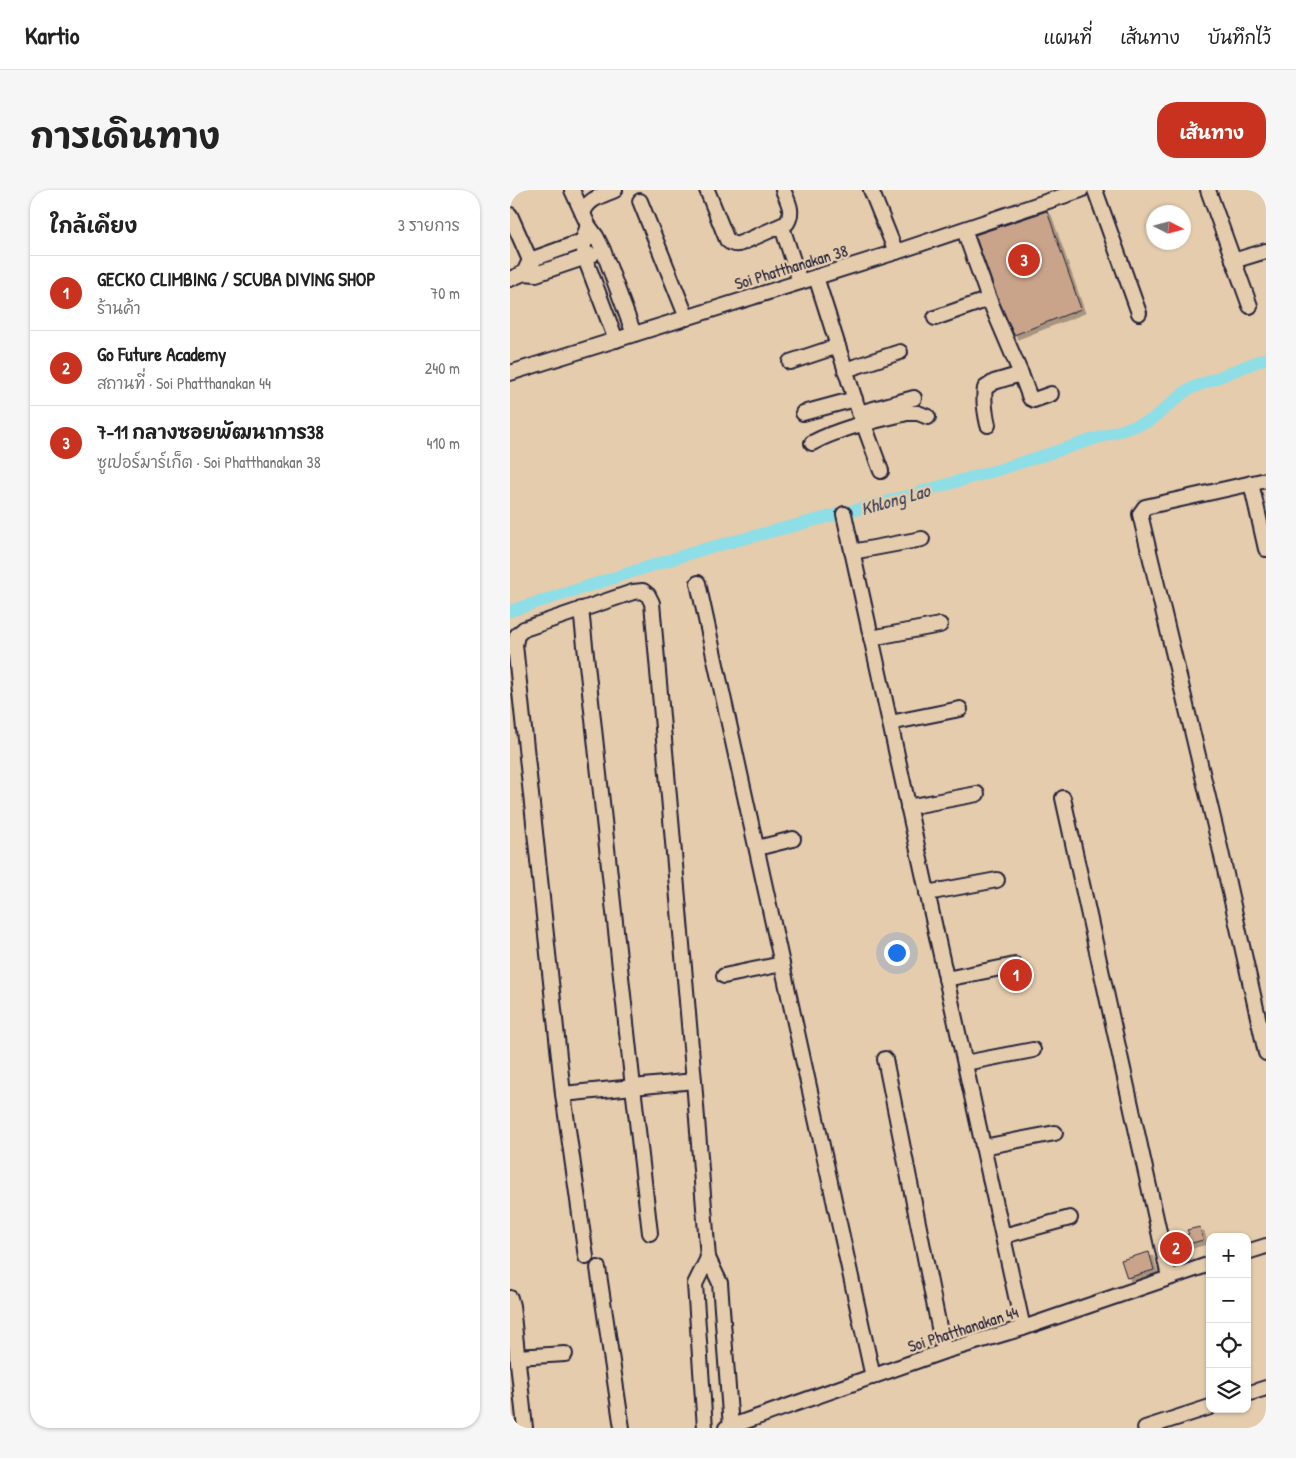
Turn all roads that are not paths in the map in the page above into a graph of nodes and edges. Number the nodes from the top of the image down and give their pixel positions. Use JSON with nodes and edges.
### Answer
{"nodes":[{"id":1,"x":572,"y":190,"type":"edge"},
{"id":2,"x":615,"y":190,"type":"edge"},
{"id":3,"x":706,"y":190,"type":"edge"},
{"id":4,"x":783,"y":190,"type":"edge"},
{"id":5,"x":871,"y":190,"type":"edge"},
{"id":6,"x":1081,"y":190,"type":"edge"},
{"id":7,"x":1095,"y":190,"type":"edge"},
{"id":8,"x":1208,"y":190,"type":"edge"},
{"id":9,"x":640,"y":200,"type":"dead end"},
{"id":10,"x":510,"y":215,"type":"edge"},
{"id":11,"x":782,"y":227,"type":"junction"},
{"id":12,"x":587,"y":229,"type":"junction"},
{"id":13,"x":964,"y":230,"type":"junction"},
{"id":14,"x":603,"y":250,"type":"junction"},
{"id":15,"x":1266,"y":251,"type":"edge"},
{"id":16,"x":896,"y":252,"type":"junction"},
{"id":17,"x":585,"y":258,"type":"junction"},
{"id":18,"x":1234,"y":261,"type":"junction"},
{"id":19,"x":530,"y":269,"type":"junction"},
{"id":20,"x":816,"y":277,"type":"junction"},
{"id":21,"x":510,"y":278,"type":"edge"},
{"id":22,"x":800,"y":282,"type":"junction"},
{"id":23,"x":989,"y":299,"type":"junction"},
{"id":24,"x":1250,"y":306,"type":"dead end"},
{"id":25,"x":1139,"y":313,"type":"dead end"},
{"id":26,"x":687,"y":318,"type":"junction"},
{"id":27,"x":935,"y":318,"type":"dead end"},
{"id":28,"x":634,"y":334,"type":"junction"},
{"id":29,"x":616,"y":340,"type":"junction"},
{"id":30,"x":838,"y":346,"type":"junction"},
{"id":31,"x":900,"y":352,"type":"dead end"},
{"id":32,"x":790,"y":362,"type":"dead end"},
{"id":33,"x":845,"y":370,"type":"junction"},
{"id":34,"x":510,"y":373,"type":"edge"},
{"id":35,"x":1021,"y":374,"type":"junction"},
{"id":36,"x":1051,"y":394,"type":"dead end"},
{"id":37,"x":914,"y":398,"type":"dead end"},
{"id":38,"x":855,"y":399,"type":"junction"},
{"id":39,"x":803,"y":413,"type":"dead end"},
{"id":40,"x":928,"y":417,"type":"dead end"},
{"id":41,"x":861,"y":418,"type":"junction"},
{"id":42,"x":988,"y":425,"type":"dead end"},
{"id":43,"x":812,"y":443,"type":"dead end"},
{"id":44,"x":881,"y":471,"type":"dead end"},
{"id":45,"x":1266,"y":480,"type":"edge"},
{"id":46,"x":1251,"y":483,"type":"junction"},
{"id":47,"x":844,"y":514,"type":"dead end"},
{"id":48,"x":922,"y":538,"type":"dead end"},
{"id":49,"x":1266,"y":549,"type":"edge"},
{"id":50,"x":852,"y":552,"type":"junction"},
{"id":51,"x":698,"y":583,"type":"dead end"},
{"id":52,"x":581,"y":609,"type":"junction"},
{"id":53,"x":940,"y":625,"type":"dead end"},
{"id":54,"x":871,"y":638,"type":"junction"},
{"id":55,"x":960,"y":710,"type":"dead end"},
{"id":56,"x":890,"y":723,"type":"junction"},
{"id":57,"x":977,"y":794,"type":"dead end"},
{"id":58,"x":1063,"y":798,"type":"dead end"},
{"id":59,"x":908,"y":807,"type":"junction"},
{"id":60,"x":793,"y":839,"type":"dead end"},
{"id":61,"x":756,"y":848,"type":"junction"},
{"id":62,"x":997,"y":880,"type":"dead end"},
{"id":63,"x":927,"y":893,"type":"junction"},
{"id":64,"x":782,"y":964,"type":"junction"},
{"id":65,"x":1016,"y":965,"type":"dead end"},
{"id":66,"x":724,"y":976,"type":"dead end"},
{"id":67,"x":946,"y":980,"type":"junction"},
{"id":68,"x":1033,"y":1050,"type":"dead end"},
{"id":69,"x":1266,"y":1053,"type":"edge"},
{"id":70,"x":884,"y":1059,"type":"dead end"},
{"id":71,"x":965,"y":1063,"type":"junction"},
{"id":72,"x":694,"y":1081,"type":"junction"},
{"id":73,"x":633,"y":1087,"type":"junction"},
{"id":74,"x":563,"y":1094,"type":"junction"},
{"id":75,"x":1055,"y":1133,"type":"dead end"},
{"id":76,"x":983,"y":1147,"type":"junction"},
{"id":77,"x":1070,"y":1218,"type":"dead end"},
{"id":78,"x":650,"y":1233,"type":"dead end"},
{"id":79,"x":1003,"y":1236,"type":"junction"},
{"id":80,"x":1266,"y":1246,"type":"edge"},
{"id":81,"x":1251,"y":1251,"type":"edge"},
{"id":82,"x":586,"y":1257,"type":"dead end"},
{"id":83,"x":708,"y":1258,"type":"junction"},
{"id":84,"x":1206,"y":1265,"type":"edge"},
{"id":85,"x":598,"y":1268,"type":"dead end"},
{"id":86,"x":1169,"y":1277,"type":"junction"},
{"id":87,"x":510,"y":1298,"type":"edge"},
{"id":88,"x":1023,"y":1328,"type":"junction"},
{"id":89,"x":945,"y":1351,"type":"junction"},
{"id":90,"x":565,"y":1354,"type":"dead end"},
{"id":91,"x":517,"y":1357,"type":"junction"},
{"id":92,"x":873,"y":1378,"type":"junction"},
{"id":93,"x":1266,"y":1388,"type":"edge"},
{"id":94,"x":1251,"y":1393,"type":"edge"},
{"id":95,"x":1206,"y":1408,"type":"edge"},
{"id":96,"x":729,"y":1427,"type":"edge"},
{"id":97,"x":525,"y":1428,"type":"edge"},
{"id":98,"x":622,"y":1428,"type":"edge"},
{"id":99,"x":705,"y":1428,"type":"edge"},
{"id":100,"x":1144,"y":1428,"type":"edge"}],
"edges":[{"from":1,"to":12,"type":"street"},
{"from":2,"to":12,"type":"street"},
{"from":3,"to":11,"type":"street"},
{"from":4,"to":11,"type":"street"},
{"from":5,"to":16,"type":"street"},
{"from":6,"to":13,"type":"street","name":"Soi Phatthanakan 38"},
{"from":7,"to":25,"type":"street"},
{"from":8,"to":18,"type":"street"},
{"from":9,"to":26,"type":"street"},
{"from":10,"to":19,"type":"street"},
{"from":11,"to":22,"type":"street"},
{"from":12,"to":14,"type":"street"},
{"from":12,"to":17,"type":"street"},
{"from":12,"to":19,"type":"street"},
{"from":13,"to":16,"type":"street","name":"Soi Phatthanakan 38"},
{"from":13,"to":23,"type":"street"},
{"from":14,"to":17,"type":"street"},
{"from":14,"to":28,"type":"street"},
{"from":15,"to":18,"type":"street"},
{"from":16,"to":20,"type":"street","name":"Soi Phatthanakan 38"},
{"from":17,"to":19,"type":"street"},
{"from":17,"to":29,"type":"street"},
{"from":18,"to":24,"type":"street"},
{"from":19,"to":21,"type":"street"},
{"from":20,"to":22,"type":"street","name":"Soi Phatthanakan 38"},
{"from":20,"to":30,"type":"street"},
{"from":22,"to":26,"type":"street","name":"Soi Phatthanakan 38"},
{"from":23,"to":27,"type":"street"},
{"from":23,"to":35,"type":"street"},
{"from":26,"to":28,"type":"street","name":"Soi Phatthanakan 38"},
{"from":28,"to":29,"type":"street","name":"Soi Phatthanakan 38"},
{"from":29,"to":34,"type":"street","name":"Soi Phatthanakan 38"},
{"from":30,"to":32,"type":"street"},
{"from":30,"to":33,"type":"street"},
{"from":31,"to":33,"type":"street"},
{"from":33,"to":38,"type":"street"},
{"from":35,"to":36,"type":"street"},
{"from":35,"to":42,"type":"street"},
{"from":37,"to":41,"type":"street"},
{"from":38,"to":39,"type":"street"},
{"from":38,"to":41,"type":"street"},
{"from":40,"to":41,"type":"street"},
{"from":41,"to":43,"type":"street"},
{"from":41,"to":44,"type":"street"},
{"from":45,"to":46,"type":"street"},
{"from":46,"to":49,"type":"street"},
{"from":46,"to":69,"type":"street"},
{"from":47,"to":50,"type":"street"},
{"from":48,"to":50,"type":"street"},
{"from":50,"to":54,"type":"street"},
{"from":51,"to":61,"type":"street"},
{"from":52,"to":72,"type":"street"},
{"from":52,"to":73,"type":"street"},
{"from":52,"to":74,"type":"street"},
{"from":53,"to":54,"type":"street"},
{"from":54,"to":56,"type":"street"},
{"from":55,"to":56,"type":"street"},
{"from":56,"to":59,"type":"street"},
{"from":57,"to":59,"type":"street"},
{"from":58,"to":86,"type":"street"},
{"from":59,"to":63,"type":"street"},
{"from":60,"to":61,"type":"street"},
{"from":61,"to":64,"type":"street"},
{"from":62,"to":63,"type":"street"},
{"from":63,"to":67,"type":"street"},
{"from":64,"to":66,"type":"street"},
{"from":64,"to":92,"type":"street"},
{"from":65,"to":67,"type":"street"},
{"from":67,"to":71,"type":"street"},
{"from":68,"to":71,"type":"street"},
{"from":70,"to":89,"type":"street"},
{"from":71,"to":76,"type":"street"},
{"from":72,"to":73,"type":"street"},
{"from":72,"to":83,"type":"street"},
{"from":73,"to":74,"type":"street"},
{"from":73,"to":78,"type":"street"},
{"from":74,"to":82,"type":"street"},
{"from":75,"to":76,"type":"street"},
{"from":76,"to":79,"type":"street"},
{"from":77,"to":79,"type":"street"},
{"from":79,"to":88,"type":"street"},
{"from":80,"to":81,"type":"street"},
{"from":83,"to":96,"type":"street"},
{"from":83,"to":99,"type":"street"},
{"from":84,"to":86,"type":"street","name":"Soi Phatthanakan 44"},
{"from":85,"to":98,"type":"street"},
{"from":86,"to":88,"type":"street","name":"Soi Phatthanakan 44"},
{"from":87,"to":91,"type":"street"},
{"from":88,"to":89,"type":"street","name":"Soi Phatthanakan 44"},
{"from":89,"to":92,"type":"street","name":"Soi Phatthanakan 44"},
{"from":90,"to":91,"type":"street"},
{"from":91,"to":97,"type":"street"},
{"from":92,"to":96,"type":"street","name":"Soi Phatthanakan 44"},
{"from":93,"to":94,"type":"street"},
{"from":95,"to":100,"type":"street"}]}
